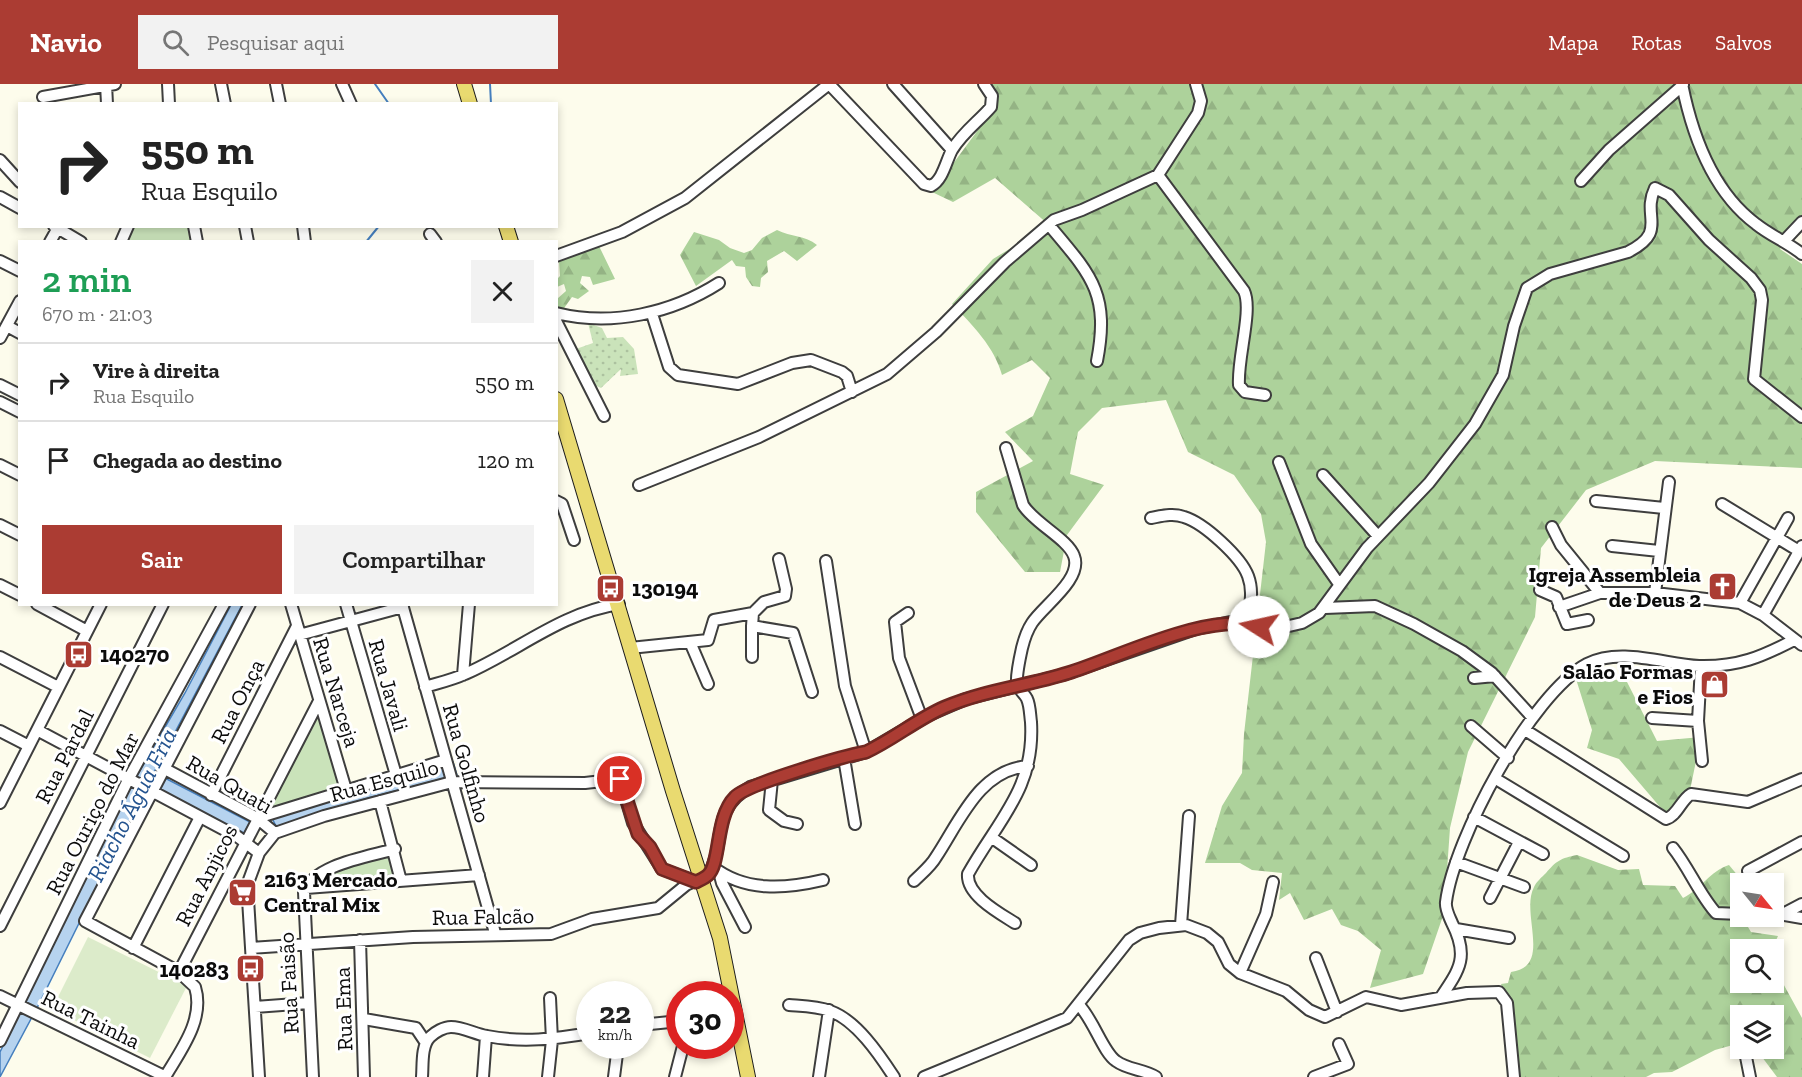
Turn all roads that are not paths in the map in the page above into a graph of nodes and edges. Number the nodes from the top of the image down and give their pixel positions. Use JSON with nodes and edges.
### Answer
{"nodes":[{"id":1,"x":168,"y":84,"type":"edge"},
{"id":2,"x":221,"y":84,"type":"edge"},
{"id":3,"x":276,"y":84,"type":"edge"},
{"id":4,"x":342,"y":84,"type":"edge"},
{"id":5,"x":464,"y":84,"type":"edge"},
{"id":6,"x":829,"y":84,"type":"edge"},
{"id":7,"x":893,"y":84,"type":"edge"},
{"id":8,"x":984,"y":84,"type":"edge"},
{"id":9,"x":1196,"y":84,"type":"edge"},
{"id":10,"x":109,"y":85,"type":"edge"},
{"id":11,"x":1682,"y":85,"type":"edge"},
{"id":12,"x":43,"y":97,"type":"dead end"},
{"id":13,"x":107,"y":102,"type":"edge"},
{"id":14,"x":170,"y":102,"type":"edge"},
{"id":15,"x":225,"y":102,"type":"edge"},
{"id":16,"x":280,"y":102,"type":"edge"},
{"id":17,"x":350,"y":102,"type":"edge"},
{"id":18,"x":470,"y":102,"type":"edge"},
{"id":19,"x":952,"y":150,"type":"junction"},
{"id":20,"x":0,"y":160,"type":"edge"},
{"id":21,"x":1158,"y":175,"type":"junction"},
{"id":22,"x":18,"y":180,"type":"edge"},
{"id":23,"x":1581,"y":181,"type":"dead end"},
{"id":24,"x":0,"y":197,"type":"edge"},
{"id":25,"x":18,"y":207,"type":"edge"},
{"id":26,"x":1802,"y":222,"type":"edge"},
{"id":27,"x":1049,"y":225,"type":"junction"},
{"id":28,"x":58,"y":228,"type":"edge"},
{"id":29,"x":78,"y":240,"type":"edge"},
{"id":30,"x":1785,"y":240,"type":"junction"},
{"id":31,"x":1802,"y":254,"type":"edge"},
{"id":32,"x":558,"y":255,"type":"edge"},
{"id":33,"x":0,"y":261,"type":"edge"},
{"id":34,"x":18,"y":270,"type":"edge"},
{"id":35,"x":719,"y":283,"type":"dead end"},
{"id":36,"x":18,"y":305,"type":"edge"},
{"id":37,"x":558,"y":313,"type":"edge"},
{"id":38,"x":652,"y":314,"type":"junction"},
{"id":39,"x":558,"y":325,"type":"edge"},
{"id":40,"x":7,"y":326,"type":"junction"},
{"id":41,"x":18,"y":332,"type":"edge"},
{"id":42,"x":0,"y":338,"type":"edge"},
{"id":43,"x":1097,"y":361,"type":"dead end"},
{"id":44,"x":0,"y":385,"type":"edge"},
{"id":45,"x":852,"y":392,"type":"junction"},
{"id":46,"x":18,"y":394,"type":"edge"},
{"id":47,"x":1265,"y":395,"type":"dead end"},
{"id":48,"x":0,"y":402,"type":"edge"},
{"id":49,"x":558,"y":406,"type":"edge"},
{"id":50,"x":18,"y":411,"type":"edge"},
{"id":51,"x":604,"y":416,"type":"dead end"},
{"id":52,"x":1802,"y":417,"type":"edge"},
{"id":53,"x":1006,"y":448,"type":"dead end"},
{"id":54,"x":1279,"y":462,"type":"dead end"},
{"id":55,"x":0,"y":465,"type":"edge"},
{"id":56,"x":18,"y":474,"type":"edge"},
{"id":57,"x":1323,"y":475,"type":"dead end"},
{"id":58,"x":1669,"y":483,"type":"dead end"},
{"id":59,"x":639,"y":485,"type":"dead end"},
{"id":60,"x":1596,"y":501,"type":"dead end"},
{"id":61,"x":558,"y":502,"type":"edge"},
{"id":62,"x":1722,"y":504,"type":"dead end"},
{"id":63,"x":1664,"y":508,"type":"junction"},
{"id":64,"x":1151,"y":518,"type":"dead end"},
{"id":65,"x":1788,"y":518,"type":"dead end"},
{"id":66,"x":0,"y":525,"type":"edge"},
{"id":67,"x":1552,"y":527,"type":"dead end"},
{"id":68,"x":18,"y":535,"type":"edge"},
{"id":69,"x":1377,"y":535,"type":"junction"},
{"id":70,"x":1778,"y":537,"type":"junction"},
{"id":71,"x":574,"y":540,"type":"dead end"},
{"id":72,"x":1612,"y":546,"type":"dead end"},
{"id":73,"x":1801,"y":548,"type":"edge"},
{"id":74,"x":1659,"y":551,"type":"junction"},
{"id":75,"x":779,"y":560,"type":"dead end"},
{"id":76,"x":826,"y":561,"type":"dead end"},
{"id":77,"x":1339,"y":584,"type":"junction"},
{"id":78,"x":0,"y":585,"type":"edge"},
{"id":79,"x":1540,"y":590,"type":"dead end"},
{"id":80,"x":1600,"y":593,"type":"junction"},
{"id":81,"x":1655,"y":593,"type":"junction"},
{"id":82,"x":18,"y":595,"type":"edge"},
{"id":83,"x":1740,"y":603,"type":"junction"},
{"id":84,"x":619,"y":604,"type":"junction"},
{"id":85,"x":41,"y":606,"type":"edge"},
{"id":86,"x":100,"y":606,"type":"edge"},
{"id":87,"x":162,"y":606,"type":"edge"},
{"id":88,"x":223,"y":606,"type":"edge"},
{"id":89,"x":249,"y":606,"type":"edge"},
{"id":90,"x":292,"y":606,"type":"edge"},
{"id":91,"x":346,"y":606,"type":"edge"},
{"id":92,"x":402,"y":606,"type":"edge"},
{"id":93,"x":470,"y":606,"type":"edge"},
{"id":94,"x":1559,"y":607,"type":"junction"},
{"id":95,"x":1325,"y":608,"type":"junction"},
{"id":96,"x":753,"y":613,"type":"junction"},
{"id":97,"x":908,"y":613,"type":"dead end"},
{"id":98,"x":1763,"y":615,"type":"junction"},
{"id":99,"x":1588,"y":620,"type":"dead end"},
{"id":100,"x":350,"y":622,"type":"junction"},
{"id":101,"x":1246,"y":622,"type":"junction"},
{"id":102,"x":752,"y":626,"type":"junction"},
{"id":103,"x":298,"y":630,"type":"junction"},
{"id":104,"x":87,"y":631,"type":"junction"},
{"id":105,"x":690,"y":642,"type":"junction"},
{"id":106,"x":1798,"y":643,"type":"edge"},
{"id":107,"x":630,"y":648,"type":"junction"},
{"id":108,"x":0,"y":657,"type":"edge"},
{"id":109,"x":752,"y":657,"type":"dead end"},
{"id":110,"x":1701,"y":666,"type":"junction"},
{"id":111,"x":463,"y":675,"type":"junction"},
{"id":112,"x":1496,"y":676,"type":"junction"},
{"id":113,"x":1474,"y":678,"type":"dead end"},
{"id":114,"x":708,"y":684,"type":"dead end"},
{"id":115,"x":1017,"y":685,"type":"junction"},
{"id":116,"x":58,"y":687,"type":"junction"},
{"id":117,"x":425,"y":687,"type":"junction"},
{"id":118,"x":812,"y":692,"type":"dead end"},
{"id":119,"x":319,"y":700,"type":"junction"},
{"id":120,"x":1532,"y":717,"type":"junction"},
{"id":121,"x":1652,"y":718,"type":"dead end"},
{"id":122,"x":922,"y":719,"type":"junction"},
{"id":123,"x":1698,"y":721,"type":"junction"},
{"id":124,"x":1471,"y":726,"type":"dead end"},
{"id":125,"x":37,"y":730,"type":"junction"},
{"id":126,"x":1525,"y":730,"type":"junction"},
{"id":127,"x":0,"y":731,"type":"edge"},
{"id":128,"x":28,"y":746,"type":"junction"},
{"id":129,"x":866,"y":752,"type":"junction"},
{"id":130,"x":86,"y":755,"type":"junction"},
{"id":131,"x":844,"y":758,"type":"junction"},
{"id":132,"x":1508,"y":758,"type":"junction"},
{"id":133,"x":446,"y":761,"type":"junction"},
{"id":134,"x":1702,"y":761,"type":"dead end"},
{"id":135,"x":1028,"y":766,"type":"junction"},
{"id":136,"x":163,"y":773,"type":"junction"},
{"id":137,"x":396,"y":776,"type":"junction"},
{"id":138,"x":1496,"y":779,"type":"junction"},
{"id":139,"x":1802,"y":779,"type":"edge"},
{"id":140,"x":131,"y":780,"type":"junction"},
{"id":141,"x":772,"y":780,"type":"junction"},
{"id":142,"x":452,"y":781,"type":"junction"},
{"id":143,"x":346,"y":790,"type":"junction"},
{"id":144,"x":152,"y":792,"type":"junction"},
{"id":145,"x":211,"y":795,"type":"junction"},
{"id":146,"x":380,"y":801,"type":"junction"},
{"id":147,"x":0,"y":803,"type":"edge"},
{"id":148,"x":1189,"y":816,"type":"dead end"},
{"id":149,"x":200,"y":817,"type":"junction"},
{"id":150,"x":1474,"y":817,"type":"junction"},
{"id":151,"x":257,"y":818,"type":"junction"},
{"id":152,"x":797,"y":824,"type":"dead end"},
{"id":153,"x":855,"y":824,"type":"dead end"},
{"id":154,"x":275,"y":833,"type":"junction"},
{"id":155,"x":991,"y":837,"type":"junction"},
{"id":156,"x":246,"y":842,"type":"junction"},
{"id":157,"x":1519,"y":842,"type":"junction"},
{"id":158,"x":1802,"y":842,"type":"edge"},
{"id":159,"x":1673,"y":848,"type":"dead end"},
{"id":160,"x":395,"y":849,"type":"junction"},
{"id":161,"x":259,"y":853,"type":"junction"},
{"id":162,"x":1544,"y":854,"type":"dead end"},
{"id":163,"x":1623,"y":856,"type":"dead end"},
{"id":164,"x":1456,"y":862,"type":"junction"},
{"id":165,"x":1031,"y":865,"type":"dead end"},
{"id":166,"x":716,"y":869,"type":"junction"},
{"id":167,"x":1748,"y":871,"type":"dead end"},
{"id":168,"x":479,"y":875,"type":"junction"},
{"id":169,"x":1500,"y":879,"type":"junction"},
{"id":170,"x":699,"y":880,"type":"junction"},
{"id":171,"x":823,"y":880,"type":"dead end"},
{"id":172,"x":401,"y":881,"type":"junction"},
{"id":173,"x":914,"y":881,"type":"dead end"},
{"id":174,"x":1273,"y":882,"type":"dead end"},
{"id":175,"x":1524,"y":887,"type":"dead end"},
{"id":176,"x":306,"y":888,"type":"junction"},
{"id":177,"x":1490,"y":898,"type":"dead end"},
{"id":178,"x":1802,"y":904,"type":"edge"},
{"id":179,"x":1784,"y":912,"type":"edge"},
{"id":180,"x":1730,"y":915,"type":"edge"},
{"id":181,"x":1784,"y":915,"type":"edge"},
{"id":182,"x":1802,"y":918,"type":"edge"},
{"id":183,"x":1015,"y":923,"type":"dead end"},
{"id":184,"x":1181,"y":925,"type":"junction"},
{"id":185,"x":0,"y":926,"type":"edge"},
{"id":186,"x":745,"y":927,"type":"dead end"},
{"id":187,"x":1456,"y":929,"type":"junction"},
{"id":188,"x":495,"y":933,"type":"junction"},
{"id":189,"x":1509,"y":938,"type":"dead end"},
{"id":190,"x":360,"y":940,"type":"junction"},
{"id":191,"x":305,"y":943,"type":"junction"},
{"id":192,"x":133,"y":948,"type":"junction"},
{"id":193,"x":251,"y":948,"type":"junction"},
{"id":194,"x":1316,"y":958,"type":"dead end"},
{"id":195,"x":179,"y":972,"type":"junction"},
{"id":196,"x":1240,"y":973,"type":"junction"},
{"id":197,"x":0,"y":996,"type":"edge"},
{"id":198,"x":1442,"y":997,"type":"junction"},
{"id":199,"x":550,"y":998,"type":"dead end"},
{"id":200,"x":309,"y":1004,"type":"junction"},
{"id":201,"x":20,"y":1005,"type":"junction"},
{"id":202,"x":789,"y":1005,"type":"dead end"},
{"id":203,"x":1079,"y":1005,"type":"junction"},
{"id":204,"x":255,"y":1008,"type":"junction"},
{"id":205,"x":829,"y":1010,"type":"junction"},
{"id":206,"x":1336,"y":1012,"type":"junction"},
{"id":207,"x":0,"y":1016,"type":"edge"},
{"id":208,"x":364,"y":1018,"type":"junction"},
{"id":209,"x":10,"y":1021,"type":"junction"},
{"id":210,"x":486,"y":1036,"type":"junction"},
{"id":211,"x":576,"y":1036,"type":"edge"},
{"id":212,"x":552,"y":1040,"type":"junction"},
{"id":213,"x":0,"y":1041,"type":"edge"},
{"id":214,"x":426,"y":1043,"type":"junction"},
{"id":215,"x":1339,"y":1044,"type":"dead end"},
{"id":216,"x":616,"y":1059,"type":"edge"},
{"id":217,"x":680,"y":1059,"type":"edge"},
{"id":218,"x":1746,"y":1059,"type":"edge"},
{"id":219,"x":165,"y":1077,"type":"edge"},
{"id":220,"x":259,"y":1077,"type":"edge"},
{"id":221,"x":313,"y":1077,"type":"edge"},
{"id":222,"x":364,"y":1077,"type":"edge"},
{"id":223,"x":422,"y":1077,"type":"edge"},
{"id":224,"x":483,"y":1077,"type":"edge"},
{"id":225,"x":548,"y":1077,"type":"edge"},
{"id":226,"x":614,"y":1077,"type":"edge"},
{"id":227,"x":675,"y":1077,"type":"edge"},
{"id":228,"x":747,"y":1077,"type":"edge"},
{"id":229,"x":819,"y":1077,"type":"edge"},
{"id":230,"x":894,"y":1077,"type":"edge"},
{"id":231,"x":924,"y":1077,"type":"edge"},
{"id":232,"x":1156,"y":1077,"type":"edge"},
{"id":233,"x":1314,"y":1077,"type":"edge"},
{"id":234,"x":1514,"y":1077,"type":"edge"},
{"id":235,"x":1750,"y":1077,"type":"edge"}],
"edges":[{"from":1,"to":14,"type":"street"},
{"from":2,"to":15,"type":"street"},
{"from":3,"to":16,"type":"street"},
{"from":4,"to":17,"type":"street"},
{"from":5,"to":18,"type":"main road"},
{"from":6,"to":19,"type":"street"},
{"from":6,"to":32,"type":"street"},
{"from":7,"to":19,"type":"street"},
{"from":8,"to":19,"type":"street"},
{"from":9,"to":21,"type":"street"},
{"from":10,"to":12,"type":"street"},
{"from":10,"to":13,"type":"street"},
{"from":11,"to":23,"type":"street"},
{"from":11,"to":30,"type":"street"},
{"from":20,"to":22,"type":"street"},
{"from":21,"to":27,"type":"street"},
{"from":21,"to":47,"type":"street"},
{"from":24,"to":25,"type":"street"},
{"from":26,"to":30,"type":"street"},
{"from":27,"to":43,"type":"street"},
{"from":27,"to":45,"type":"street"},
{"from":28,"to":29,"type":"street"},
{"from":30,"to":31,"type":"street"},
{"from":33,"to":34,"type":"street"},
{"from":35,"to":38,"type":"street"},
{"from":36,"to":40,"type":"street"},
{"from":37,"to":38,"type":"street"},
{"from":38,"to":45,"type":"street"},
{"from":39,"to":51,"type":"street"},
{"from":40,"to":41,"type":"street"},
{"from":40,"to":42,"type":"street"},
{"from":44,"to":46,"type":"street"},
{"from":45,"to":59,"type":"street"},
{"from":48,"to":50,"type":"street"},
{"from":49,"to":84,"type":"main road"},
{"from":52,"to":69,"type":"street"},
{"from":53,"to":115,"type":"street"},
{"from":54,"to":77,"type":"street"},
{"from":55,"to":56,"type":"street"},
{"from":57,"to":69,"type":"street"},
{"from":58,"to":63,"type":"street"},
{"from":60,"to":63,"type":"street"},
{"from":61,"to":71,"type":"street"},
{"from":62,"to":70,"type":"street"},
{"from":63,"to":74,"type":"street"},
{"from":64,"to":101,"type":"street"},
{"from":65,"to":70,"type":"street"},
{"from":66,"to":68,"type":"street"},
{"from":67,"to":80,"type":"street"},
{"from":69,"to":77,"type":"street"},
{"from":70,"to":73,"type":"street"},
{"from":70,"to":83,"type":"street"},
{"from":72,"to":74,"type":"street"},
{"from":73,"to":98,"type":"street"},
{"from":74,"to":81,"type":"street"},
{"from":75,"to":96,"type":"street"},
{"from":76,"to":129,"type":"street"},
{"from":77,"to":95,"type":"street"},
{"from":78,"to":82,"type":"street"},
{"from":79,"to":94,"type":"street"},
{"from":80,"to":81,"type":"street"},
{"from":80,"to":94,"type":"street"},
{"from":81,"to":83,"type":"street"},
{"from":83,"to":98,"type":"street"},
{"from":84,"to":107,"type":"main road"},
{"from":84,"to":111,"type":"street"},
{"from":85,"to":104,"type":"street"},
{"from":86,"to":104,"type":"street"},
{"from":87,"to":130,"type":"street","name":"Rua Pardal"},
{"from":88,"to":140,"type":"street","name":"Rua Ouriço do Mar"},
{"from":89,"to":136,"type":"street","name":"Rua Ouriço do Mar"},
{"from":90,"to":103,"type":"street","name":"Rua Narceja"},
{"from":91,"to":100,"type":"street","name":"Rua Javali"},
{"from":92,"to":100,"type":"street"},
{"from":92,"to":117,"type":"street","name":"Rua Golfinho"},
{"from":93,"to":111,"type":"street"},
{"from":94,"to":99,"type":"street"},
{"from":95,"to":101,"type":"street"},
{"from":95,"to":112,"type":"street"},
{"from":96,"to":102,"type":"street"},
{"from":96,"to":105,"type":"street"},
{"from":97,"to":122,"type":"street"},
{"from":98,"to":106,"type":"street"},
{"from":100,"to":103,"type":"street"},
{"from":100,"to":137,"type":"street","name":"Rua Javali"},
{"from":101,"to":115,"type":"street"},
{"from":102,"to":109,"type":"street"},
{"from":102,"to":118,"type":"street"},
{"from":103,"to":119,"type":"street","name":"Rua Narceja"},
{"from":103,"to":145,"type":"street","name":"Rua Onça"},
{"from":104,"to":116,"type":"street"},
{"from":105,"to":107,"type":"street"},
{"from":105,"to":114,"type":"street"},
{"from":106,"to":110,"type":"street"},
{"from":107,"to":170,"type":"main road"},
{"from":108,"to":116,"type":"street"},
{"from":110,"to":120,"type":"street"},
{"from":110,"to":123,"type":"street"},
{"from":111,"to":117,"type":"street"},
{"from":112,"to":113,"type":"street"},
{"from":112,"to":120,"type":"street"},
{"from":115,"to":122,"type":"street"},
{"from":115,"to":135,"type":"street"},
{"from":116,"to":125,"type":"street"},
{"from":117,"to":133,"type":"street","name":"Rua Golfinho"},
{"from":119,"to":143,"type":"street","name":"Rua Narceja"},
{"from":119,"to":151,"type":"street","name":"Rua Anjicos"},
{"from":120,"to":126,"type":"street"},
{"from":121,"to":123,"type":"street"},
{"from":122,"to":129,"type":"street"},
{"from":123,"to":134,"type":"street"},
{"from":124,"to":132,"type":"street"},
{"from":125,"to":128,"type":"street"},
{"from":125,"to":130,"type":"street","name":"Rua Quati"},
{"from":126,"to":132,"type":"street"},
{"from":126,"to":139,"type":"street"},
{"from":127,"to":128,"type":"street"},
{"from":128,"to":147,"type":"street"},
{"from":129,"to":131,"type":"street"},
{"from":130,"to":140,"type":"street","name":"Rua Quati"},
{"from":130,"to":185,"type":"street","name":"Rua Pardal"},
{"from":131,"to":141,"type":"street"},
{"from":131,"to":153,"type":"street"},
{"from":132,"to":138,"type":"street"},
{"from":133,"to":137,"type":"street","name":"Rua Esquilo"},
{"from":133,"to":142,"type":"street","name":"Rua Golfinho"},
{"from":135,"to":155,"type":"street"},
{"from":135,"to":173,"type":"street"},
{"from":136,"to":144,"type":"street","name":"Rua Ouriço do Mar"},
{"from":136,"to":145,"type":"street","name":"Rua Quati"},
{"from":137,"to":143,"type":"street","name":"Rua Esquilo"},
{"from":138,"to":150,"type":"street"},
{"from":138,"to":163,"type":"street"},
{"from":140,"to":144,"type":"street","name":"Rua Quati"},
{"from":140,"to":201,"type":"street","name":"Rua Ouriço do Mar"},
{"from":141,"to":152,"type":"street"},
{"from":141,"to":166,"type":"street"},
{"from":142,"to":146,"type":"street","name":"Rua Esquilo"},
{"from":142,"to":168,"type":"street","name":"Rua Golfinho"},
{"from":142,"to":170,"type":"street","name":"Rua Esquilo"},
{"from":143,"to":151,"type":"street","name":"Rua Esquilo"},
{"from":144,"to":149,"type":"street","name":"Rua Quati"},
{"from":144,"to":192,"type":"street","name":"Rua Ouriço do Mar"},
{"from":145,"to":151,"type":"street","name":"Rua Quati"},
{"from":146,"to":154,"type":"street","name":"Rua Esquilo"},
{"from":146,"to":160,"type":"street"},
{"from":148,"to":184,"type":"street"},
{"from":149,"to":156,"type":"street","name":"Rua Quati"},
{"from":149,"to":192,"type":"street"},
{"from":150,"to":157,"type":"street"},
{"from":150,"to":164,"type":"street"},
{"from":151,"to":154,"type":"street","name":"Rua Quati"},
{"from":151,"to":156,"type":"street","name":"Rua Anjicos"},
{"from":154,"to":161,"type":"street"},
{"from":155,"to":165,"type":"street"},
{"from":155,"to":183,"type":"street"},
{"from":156,"to":161,"type":"street","name":"Rua Quati"},
{"from":156,"to":195,"type":"street","name":"Rua Anjicos"},
{"from":157,"to":162,"type":"street"},
{"from":157,"to":169,"type":"street"},
{"from":158,"to":167,"type":"street"},
{"from":159,"to":180,"type":"street"},
{"from":160,"to":172,"type":"street"},
{"from":160,"to":176,"type":"street"},
{"from":161,"to":193,"type":"street"},
{"from":164,"to":169,"type":"street"},
{"from":164,"to":187,"type":"street"},
{"from":166,"to":170,"type":"street","name":"Rua Falcão"},
{"from":166,"to":171,"type":"street"},
{"from":166,"to":186,"type":"street"},
{"from":168,"to":172,"type":"street"},
{"from":168,"to":188,"type":"street","name":"Rua Golfinho"},
{"from":169,"to":175,"type":"street"},
{"from":169,"to":177,"type":"street"},
{"from":170,"to":188,"type":"street","name":"Rua Falcão"},
{"from":170,"to":228,"type":"main road"},
{"from":172,"to":176,"type":"street"},
{"from":174,"to":196,"type":"street"},
{"from":176,"to":191,"type":"street","name":"Rua Faisão"},
{"from":178,"to":179,"type":"street"},
{"from":181,"to":182,"type":"street"},
{"from":184,"to":196,"type":"street"},
{"from":184,"to":203,"type":"street"},
{"from":187,"to":189,"type":"street"},
{"from":187,"to":198,"type":"street"},
{"from":188,"to":190,"type":"street","name":"Rua Falcão"},
{"from":190,"to":191,"type":"street","name":"Rua Falcão"},
{"from":190,"to":208,"type":"street","name":"Rua Ema"},
{"from":191,"to":193,"type":"street","name":"Rua Falcão"},
{"from":191,"to":200,"type":"street","name":"Rua Faisão"},
{"from":192,"to":195,"type":"street"},
{"from":193,"to":204,"type":"street"},
{"from":194,"to":206,"type":"street"},
{"from":195,"to":219,"type":"street"},
{"from":196,"to":206,"type":"street"},
{"from":197,"to":201,"type":"street","name":"Rua Tainha"},
{"from":198,"to":206,"type":"street"},
{"from":198,"to":234,"type":"street"},
{"from":199,"to":212,"type":"street"},
{"from":200,"to":204,"type":"street"},
{"from":200,"to":221,"type":"street","name":"Rua Faisão"},
{"from":201,"to":209,"type":"street","name":"Rua Ouriço do Mar"},
{"from":201,"to":219,"type":"street","name":"Rua Tainha"},
{"from":202,"to":205,"type":"street"},
{"from":203,"to":231,"type":"street"},
{"from":203,"to":232,"type":"street"},
{"from":204,"to":220,"type":"street"},
{"from":205,"to":229,"type":"street"},
{"from":205,"to":230,"type":"street"},
{"from":207,"to":209,"type":"street"},
{"from":208,"to":214,"type":"street"},
{"from":208,"to":222,"type":"street","name":"Rua Ema"},
{"from":209,"to":213,"type":"street","name":"Rua Ouriço do Mar"},
{"from":210,"to":212,"type":"street"},
{"from":210,"to":214,"type":"street"},
{"from":210,"to":224,"type":"street"},
{"from":211,"to":212,"type":"street"},
{"from":212,"to":225,"type":"street"},
{"from":214,"to":223,"type":"street"},
{"from":215,"to":233,"type":"street"},
{"from":216,"to":226,"type":"street"},
{"from":217,"to":227,"type":"street"},
{"from":218,"to":235,"type":"street"}]}
